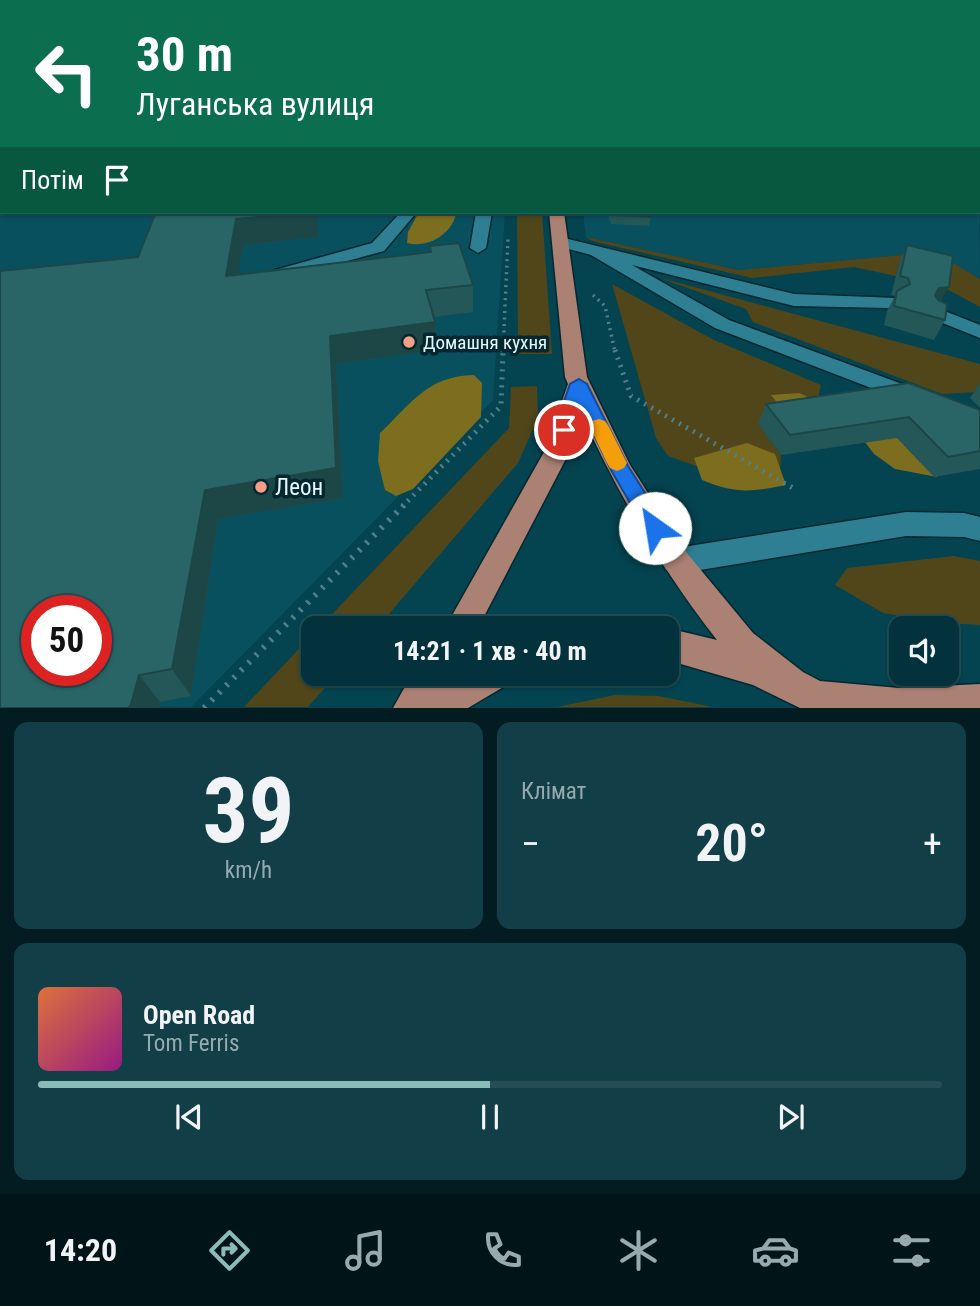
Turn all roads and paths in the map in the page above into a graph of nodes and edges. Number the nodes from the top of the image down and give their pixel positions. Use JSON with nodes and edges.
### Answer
{"nodes":[{"id":1,"x":407,"y":214,"type":"edge"},
{"id":2,"x":484,"y":214,"type":"edge"},
{"id":3,"x":556,"y":214,"type":"edge"},
{"id":4,"x":509,"y":225,"type":"dead end"},
{"id":5,"x":560,"y":242,"type":"junction"},
{"id":6,"x":478,"y":248,"type":"dead end"},
{"id":7,"x":595,"y":250,"type":"junction"},
{"id":8,"x":276,"y":275,"type":"edge"},
{"id":9,"x":890,"y":302,"type":"dead end"},
{"id":10,"x":605,"y":306,"type":"dead end"},
{"id":11,"x":937,"y":314,"type":"edge"},
{"id":12,"x":980,"y":331,"type":"edge"},
{"id":13,"x":579,"y":384,"type":"junction"},
{"id":14,"x":934,"y":404,"type":"edge"},
{"id":15,"x":793,"y":488,"type":"dead end"},
{"id":16,"x":980,"y":529,"type":"edge"},
{"id":17,"x":676,"y":561,"type":"junction"},
{"id":18,"x":468,"y":616,"type":"edge"},
{"id":19,"x":679,"y":647,"type":"edge"},
{"id":20,"x":425,"y":686,"type":"edge"},
{"id":21,"x":472,"y":686,"type":"edge"},
{"id":22,"x":814,"y":697,"type":"edge"},
{"id":23,"x":980,"y":702,"type":"edge"},
{"id":24,"x":204,"y":708,"type":"edge"},
{"id":25,"x":411,"y":708,"type":"edge"},
{"id":26,"x":440,"y":708,"type":"edge"}],
"edges":[{"from":1,"to":8,"type":"lane"},
{"from":2,"to":6,"type":"lane"},
{"from":3,"to":5,"type":"main road"},
{"from":4,"to":24,"type":"path"},
{"from":5,"to":7,"type":"lane"},
{"from":5,"to":13,"type":"main road"},
{"from":7,"to":9,"type":"lane"},
{"from":7,"to":14,"type":"lane"},
{"from":10,"to":15,"type":"path"},
{"from":11,"to":12,"type":"lane"},
{"from":13,"to":17,"type":"main road"},
{"from":13,"to":18,"type":"main road"},
{"from":16,"to":17,"type":"lane"},
{"from":17,"to":22,"type":"main road"},
{"from":19,"to":22,"type":"main road"},
{"from":20,"to":25,"type":"main road"},
{"from":21,"to":26,"type":"main road"},
{"from":22,"to":23,"type":"main road"}]}
